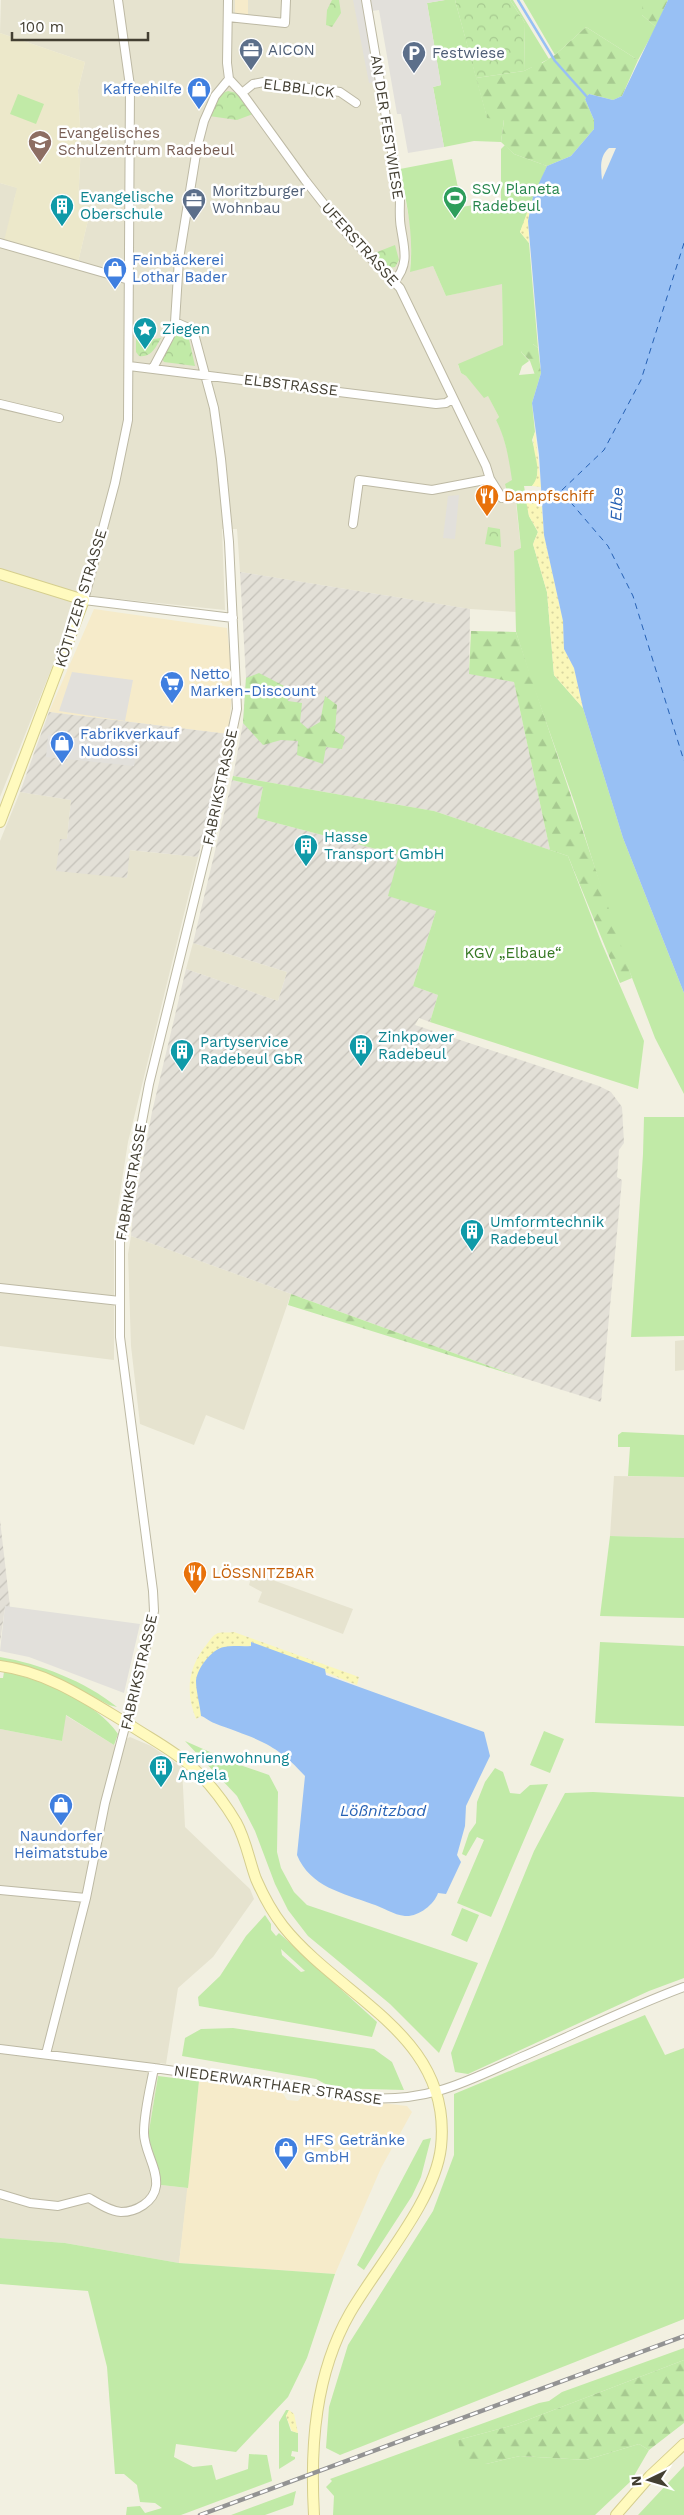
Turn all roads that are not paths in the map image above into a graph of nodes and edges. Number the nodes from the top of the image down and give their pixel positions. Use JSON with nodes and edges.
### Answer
{"nodes":[{"id":1,"x":118,"y":0,"type":"edge"},
{"id":2,"x":228,"y":0,"type":"edge"},
{"id":3,"x":286,"y":0,"type":"edge"},
{"id":4,"x":366,"y":0,"type":"edge"},
{"id":5,"x":228,"y":17,"type":"junction"},
{"id":6,"x":230,"y":79,"type":"junction"},
{"id":7,"x":242,"y":93,"type":"junction"},
{"id":8,"x":356,"y":103,"type":"dead end"},
{"id":9,"x":0,"y":243,"type":"edge"},
{"id":10,"x":129,"y":280,"type":"junction"},
{"id":11,"x":394,"y":282,"type":"junction"},
{"id":12,"x":175,"y":322,"type":"junction"},
{"id":13,"x":129,"y":366,"type":"junction"},
{"id":14,"x":153,"y":368,"type":"junction"},
{"id":15,"x":206,"y":375,"type":"junction"},
{"id":16,"x":452,"y":399,"type":"junction"},
{"id":17,"x":0,"y":404,"type":"edge"},
{"id":18,"x":59,"y":418,"type":"dead end"},
{"id":19,"x":490,"y":479,"type":"junction"},
{"id":20,"x":502,"y":498,"type":"dead end"},
{"id":21,"x":353,"y":524,"type":"dead end"},
{"id":22,"x":0,"y":574,"type":"edge"},
{"id":23,"x":84,"y":600,"type":"junction"},
{"id":24,"x":233,"y":618,"type":"junction"},
{"id":25,"x":0,"y":821,"type":"edge"},
{"id":26,"x":0,"y":1288,"type":"edge"},
{"id":27,"x":120,"y":1301,"type":"junction"},
{"id":28,"x":0,"y":1666,"type":"edge"},
{"id":29,"x":127,"y":1724,"type":"junction"},
{"id":30,"x":0,"y":1890,"type":"edge"},
{"id":31,"x":86,"y":1898,"type":"junction"},
{"id":32,"x":684,"y":1987,"type":"edge"},
{"id":33,"x":0,"y":2049,"type":"edge"},
{"id":34,"x":46,"y":2054,"type":"junction"},
{"id":35,"x":154,"y":2068,"type":"junction"},
{"id":36,"x":436,"y":2092,"type":"junction"},
{"id":37,"x":0,"y":2194,"type":"edge"},
{"id":38,"x":684,"y":2444,"type":"edge"},
{"id":39,"x":314,"y":2515,"type":"edge"},
{"id":40,"x":616,"y":2515,"type":"edge"}],
"edges":[{"from":1,"to":10,"type":"street","name":"KÖTITZER STRASSE"},
{"from":2,"to":5,"type":"street"},
{"from":3,"to":5,"type":"street"},
{"from":4,"to":11,"type":"street","name":"AN DER FESTWIESE"},
{"from":5,"to":6,"type":"street"},
{"from":6,"to":7,"type":"street","name":"UFERSTRASSE"},
{"from":6,"to":12,"type":"street"},
{"from":7,"to":8,"type":"street","name":"ELBBLICK"},
{"from":7,"to":11,"type":"street","name":"UFERSTRASSE"},
{"from":9,"to":10,"type":"street"},
{"from":10,"to":13,"type":"street","name":"KÖTITZER STRASSE"},
{"from":11,"to":16,"type":"street","name":"UFERSTRASSE"},
{"from":12,"to":14,"type":"street"},
{"from":12,"to":15,"type":"street","name":"FABRIKSTRASSE"},
{"from":13,"to":14,"type":"street","name":"ELBSTRASSE"},
{"from":13,"to":23,"type":"street","name":"KÖTITZER STRASSE"},
{"from":14,"to":15,"type":"street","name":"ELBSTRASSE"},
{"from":15,"to":16,"type":"street","name":"ELBSTRASSE"},
{"from":15,"to":24,"type":"street","name":"FABRIKSTRASSE"},
{"from":16,"to":19,"type":"street","name":"UFERSTRASSE"},
{"from":17,"to":18,"type":"street"},
{"from":19,"to":20,"type":"street","name":"UFERSTRASSE"},
{"from":19,"to":21,"type":"street"},
{"from":22,"to":23,"type":"street"},
{"from":23,"to":24,"type":"street"},
{"from":23,"to":25,"type":"street","name":"KÖTITZER STRASSE"},
{"from":24,"to":27,"type":"street","name":"FABRIKSTRASSE"},
{"from":26,"to":27,"type":"street"},
{"from":27,"to":29,"type":"street","name":"FABRIKSTRASSE"},
{"from":28,"to":29,"type":"street"},
{"from":29,"to":31,"type":"street","name":"FABRIKSTRASSE"},
{"from":29,"to":36,"type":"street"},
{"from":30,"to":31,"type":"street"},
{"from":31,"to":34,"type":"street","name":"FABRIKSTRASSE"},
{"from":32,"to":36,"type":"street","name":"NIEDERWARTHAER STRASSE"},
{"from":33,"to":34,"type":"street","name":"NIEDERWARTHAER STRASSE"},
{"from":34,"to":35,"type":"street","name":"NIEDERWARTHAER STRASSE"},
{"from":35,"to":36,"type":"street","name":"NIEDERWARTHAER STRASSE"},
{"from":35,"to":37,"type":"street"},
{"from":36,"to":39,"type":"street"},
{"from":38,"to":40,"type":"street"}]}
